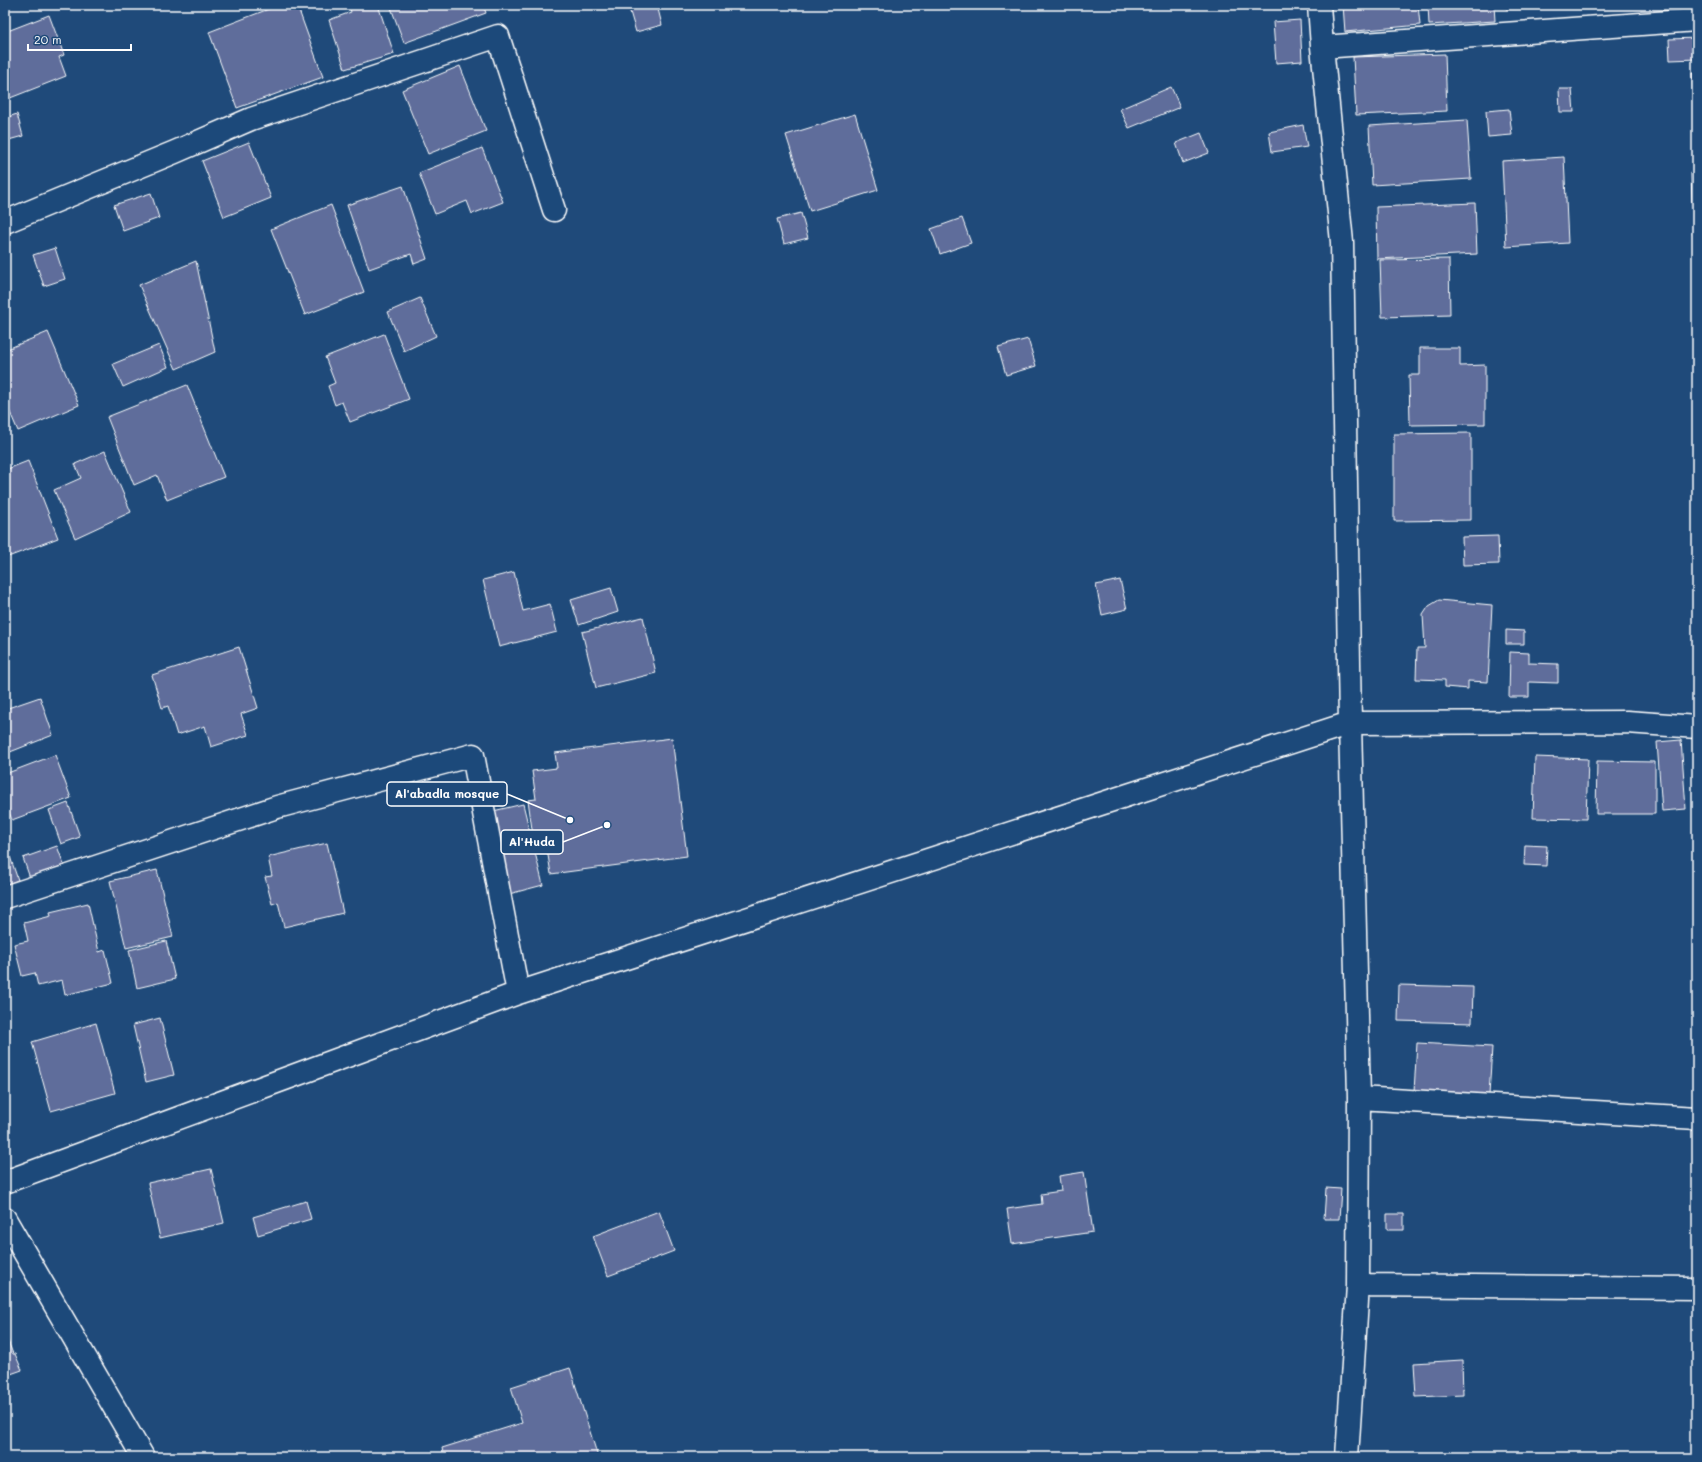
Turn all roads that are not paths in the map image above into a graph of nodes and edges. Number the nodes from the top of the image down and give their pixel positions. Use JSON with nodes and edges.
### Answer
{"nodes":[{"id":1,"x":1319,"y":5,"type":"edge"},
{"id":2,"x":1697,"y":20,"type":"edge"},
{"id":3,"x":1322,"y":47,"type":"junction"},
{"id":4,"x":554,"y":210,"type":"dead end"},
{"id":5,"x":5,"y":222,"type":"edge"},
{"id":6,"x":1350,"y":724,"type":"junction"},
{"id":7,"x":1697,"y":727,"type":"edge"},
{"id":8,"x":5,"y":898,"type":"edge"},
{"id":9,"x":518,"y":993,"type":"junction"},
{"id":10,"x":1359,"y":1098,"type":"junction"},
{"id":11,"x":1697,"y":1118,"type":"edge"},
{"id":12,"x":5,"y":1182,"type":"edge"},
{"id":13,"x":5,"y":1219,"type":"edge"},
{"id":14,"x":1358,"y":1285,"type":"junction"},
{"id":15,"x":1697,"y":1288,"type":"edge"},
{"id":16,"x":143,"y":1457,"type":"edge"},
{"id":17,"x":1347,"y":1457,"type":"edge"}],
"edges":[{"from":1,"to":3,"type":"street"},
{"from":2,"to":3,"type":"street"},
{"from":3,"to":6,"type":"street"},
{"from":4,"to":5,"type":"street"},
{"from":6,"to":7,"type":"street"},
{"from":6,"to":9,"type":"street"},
{"from":6,"to":10,"type":"street"},
{"from":8,"to":9,"type":"street"},
{"from":9,"to":12,"type":"street"},
{"from":10,"to":11,"type":"street"},
{"from":10,"to":14,"type":"street"},
{"from":13,"to":16,"type":"street"},
{"from":14,"to":15,"type":"street"},
{"from":14,"to":17,"type":"street"}]}
